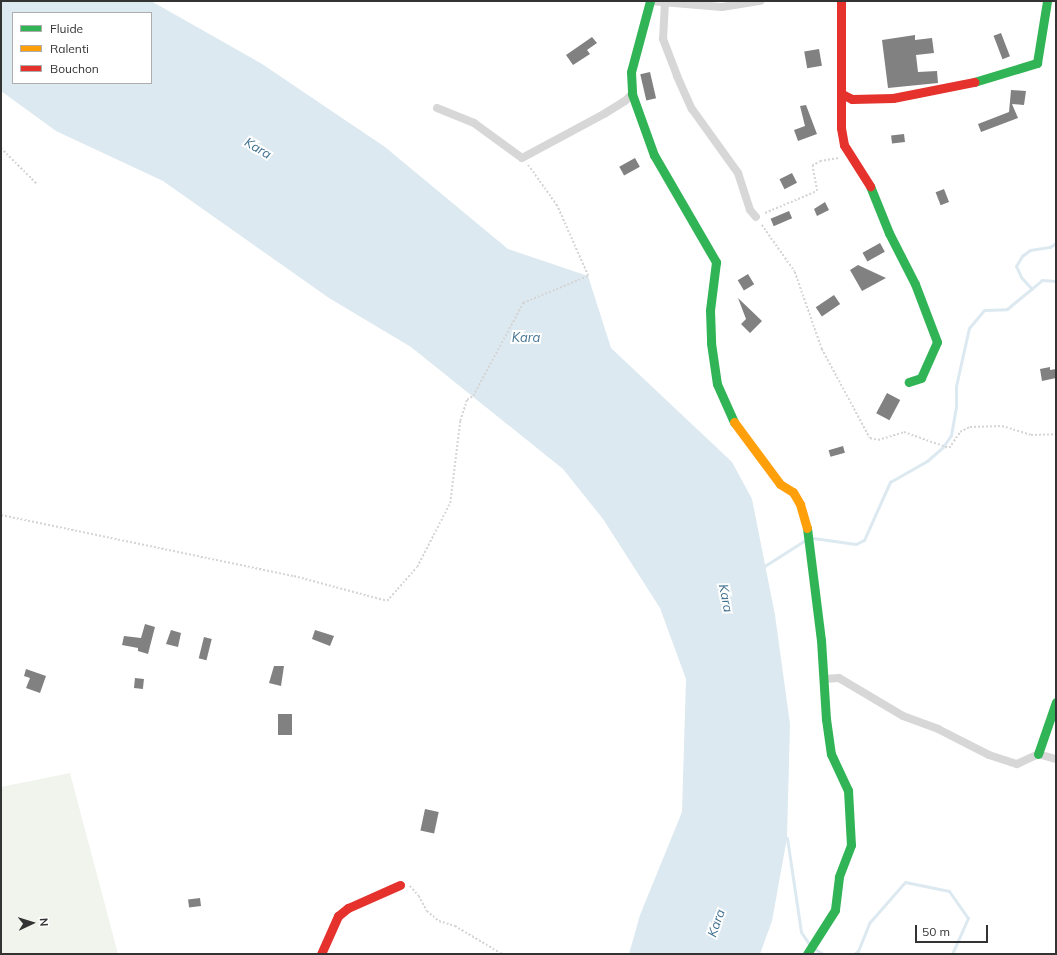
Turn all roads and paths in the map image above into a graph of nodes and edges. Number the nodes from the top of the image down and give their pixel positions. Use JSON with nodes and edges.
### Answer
{"nodes":[{"id":1,"x":650,"y":1,"type":"edge"},
{"id":2,"x":761,"y":1,"type":"edge"},
{"id":3,"x":841,"y":1,"type":"edge"},
{"id":4,"x":1047,"y":1,"type":"edge"},
{"id":5,"x":665,"y":2,"type":"junction"},
{"id":6,"x":632,"y":94,"type":"junction"},
{"id":7,"x":842,"y":94,"type":"junction"},
{"id":8,"x":437,"y":108,"type":"dead end"},
{"id":9,"x":1,"y":148,"type":"edge"},
{"id":10,"x":850,"y":155,"type":"junction"},
{"id":11,"x":522,"y":158,"type":"junction"},
{"id":12,"x":37,"y":184,"type":"dead end"},
{"id":13,"x":756,"y":217,"type":"junction"},
{"id":14,"x":909,"y":382,"type":"dead end"},
{"id":15,"x":1056,"y":434,"type":"edge"},
{"id":16,"x":1,"y":515,"type":"edge"},
{"id":17,"x":824,"y":679,"type":"junction"},
{"id":18,"x":1056,"y":702,"type":"edge"},
{"id":19,"x":1038,"y":754,"type":"junction"},
{"id":20,"x":1056,"y":759,"type":"edge"},
{"id":21,"x":400,"y":886,"type":"joint"},
{"id":22,"x":320,"y":954,"type":"edge"},
{"id":23,"x":502,"y":954,"type":"edge"},
{"id":24,"x":807,"y":954,"type":"edge"}],
"edges":[{"from":1,"to":5,"type":"street"},
{"from":1,"to":6,"type":"street"},
{"from":2,"to":5,"type":"street"},
{"from":3,"to":7,"type":"street"},
{"from":4,"to":7,"type":"street"},
{"from":5,"to":13,"type":"street"},
{"from":6,"to":11,"type":"street"},
{"from":6,"to":17,"type":"street"},
{"from":7,"to":10,"type":"street"},
{"from":8,"to":11,"type":"street"},
{"from":9,"to":12,"type":"path"},
{"from":10,"to":13,"type":"path"},
{"from":10,"to":14,"type":"street"},
{"from":11,"to":16,"type":"path"},
{"from":13,"to":15,"type":"path"},
{"from":17,"to":19,"type":"street"},
{"from":17,"to":24,"type":"street"},
{"from":18,"to":19,"type":"street"},
{"from":19,"to":20,"type":"street"},
{"from":21,"to":22,"type":"street"},
{"from":21,"to":23,"type":"path"}]}
